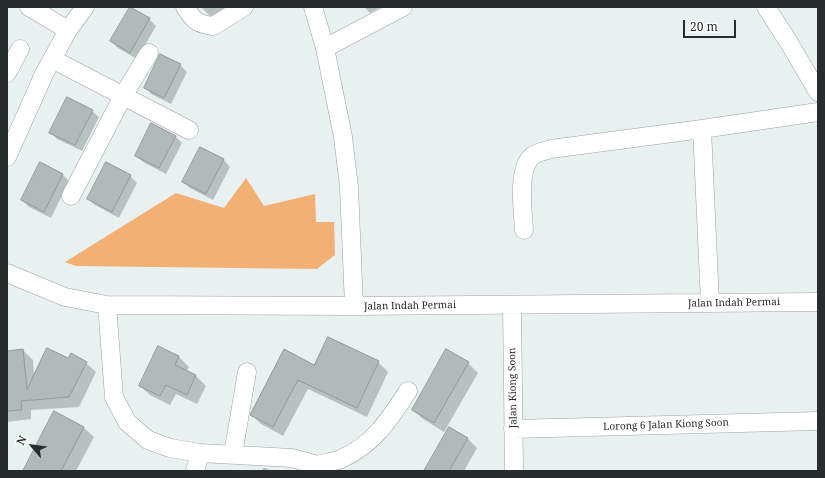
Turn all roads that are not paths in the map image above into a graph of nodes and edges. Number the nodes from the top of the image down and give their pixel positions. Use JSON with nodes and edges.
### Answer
{"nodes":[{"id":1,"x":29,"y":7,"type":"edge"},
{"id":2,"x":85,"y":7,"type":"edge"},
{"id":3,"x":185,"y":7,"type":"edge"},
{"id":4,"x":244,"y":7,"type":"edge"},
{"id":5,"x":313,"y":7,"type":"edge"},
{"id":6,"x":403,"y":7,"type":"edge"},
{"id":7,"x":766,"y":7,"type":"edge"},
{"id":8,"x":68,"y":30,"type":"junction"},
{"id":9,"x":325,"y":48,"type":"junction"},
{"id":10,"x":20,"y":49,"type":"dead end"},
{"id":11,"x":149,"y":53,"type":"dead end"},
{"id":12,"x":52,"y":60,"type":"junction"},
{"id":13,"x":7,"y":73,"type":"edge"},
{"id":14,"x":818,"y":92,"type":"edge"},
{"id":15,"x":123,"y":96,"type":"junction"},
{"id":16,"x":818,"y":112,"type":"edge"},
{"id":17,"x":702,"y":129,"type":"junction"},
{"id":18,"x":189,"y":130,"type":"dead end"},
{"id":19,"x":12,"y":136,"type":"edge"},
{"id":20,"x":7,"y":157,"type":"edge"},
{"id":21,"x":71,"y":196,"type":"dead end"},
{"id":22,"x":524,"y":230,"type":"dead end"},
{"id":23,"x":7,"y":273,"type":"edge"},
{"id":24,"x":818,"y":302,"type":"edge"},
{"id":25,"x":512,"y":304,"type":"junction"},
{"id":26,"x":710,"y":304,"type":"junction"},
{"id":27,"x":107,"y":305,"type":"junction"},
{"id":28,"x":354,"y":306,"type":"junction"},
{"id":29,"x":247,"y":372,"type":"dead end"},
{"id":30,"x":408,"y":392,"type":"dead end"},
{"id":31,"x":818,"y":421,"type":"edge"},
{"id":32,"x":513,"y":429,"type":"junction"},
{"id":33,"x":200,"y":453,"type":"junction"},
{"id":34,"x":233,"y":454,"type":"junction"},
{"id":35,"x":318,"y":468,"type":"edge"},
{"id":36,"x":195,"y":471,"type":"edge"},
{"id":37,"x":514,"y":471,"type":"edge"}],
"edges":[{"from":1,"to":8,"type":"street"},
{"from":2,"to":8,"type":"street"},
{"from":3,"to":4,"type":"street"},
{"from":5,"to":9,"type":"street"},
{"from":6,"to":9,"type":"street"},
{"from":7,"to":14,"type":"street"},
{"from":8,"to":12,"type":"street"},
{"from":9,"to":28,"type":"street"},
{"from":10,"to":13,"type":"street"},
{"from":11,"to":15,"type":"street"},
{"from":12,"to":15,"type":"street"},
{"from":12,"to":19,"type":"street"},
{"from":15,"to":18,"type":"street"},
{"from":15,"to":21,"type":"street"},
{"from":16,"to":17,"type":"street"},
{"from":17,"to":22,"type":"street"},
{"from":17,"to":26,"type":"street"},
{"from":19,"to":20,"type":"street"},
{"from":23,"to":27,"type":"street","name":"Jalan Indah Permai"},
{"from":24,"to":26,"type":"street","name":"Jalan Indah Permai"},
{"from":25,"to":26,"type":"street","name":"Jalan Indah Permai"},
{"from":25,"to":28,"type":"street","name":"Jalan Indah Permai"},
{"from":25,"to":32,"type":"street","name":"Jalan Kiong Soon"},
{"from":27,"to":28,"type":"street","name":"Jalan Indah Permai"},
{"from":27,"to":33,"type":"street"},
{"from":29,"to":34,"type":"street"},
{"from":30,"to":35,"type":"street"},
{"from":31,"to":32,"type":"street","name":"Lorong 6 Jalan Kiong Soon"},
{"from":32,"to":37,"type":"street","name":"Jalan Kiong Soon"},
{"from":33,"to":34,"type":"street"},
{"from":33,"to":36,"type":"street"},
{"from":34,"to":35,"type":"street"}]}
